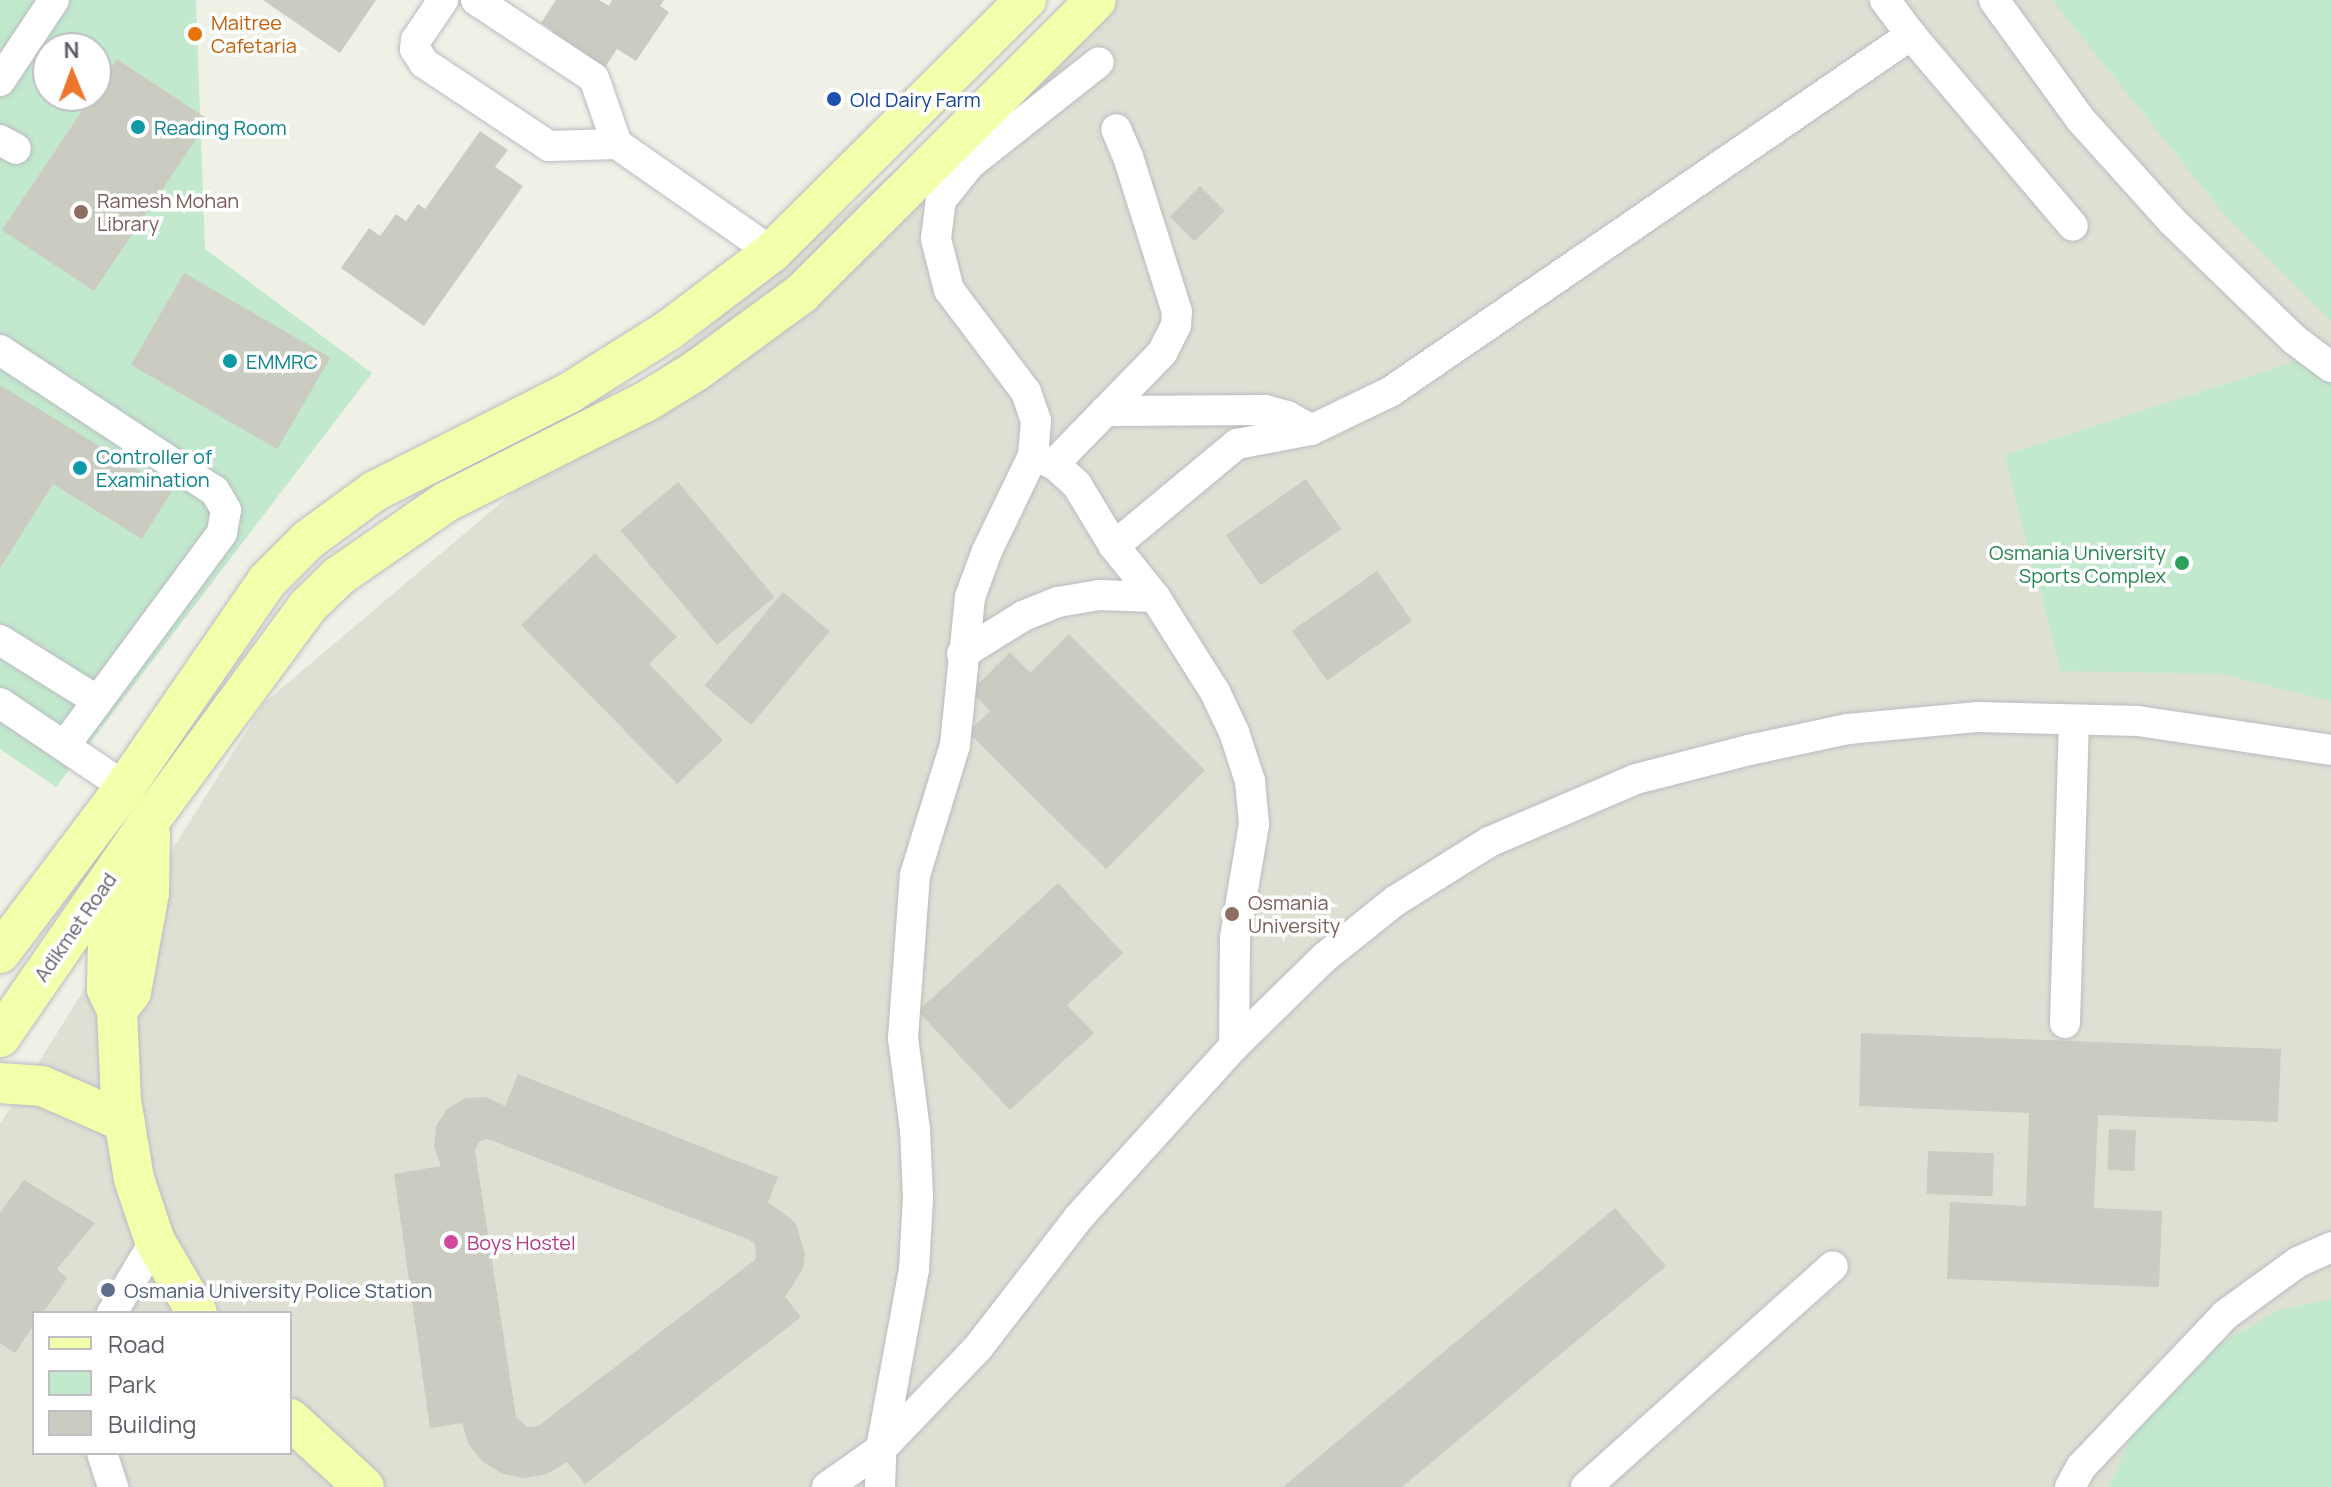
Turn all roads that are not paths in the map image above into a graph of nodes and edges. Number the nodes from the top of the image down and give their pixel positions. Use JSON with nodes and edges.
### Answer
{"nodes":[{"id":1,"x":54,"y":0,"type":"edge"},
{"id":2,"x":443,"y":0,"type":"edge"},
{"id":3,"x":476,"y":0,"type":"edge"},
{"id":4,"x":1026,"y":0,"type":"edge"},
{"id":5,"x":1096,"y":0,"type":"edge"},
{"id":6,"x":1994,"y":0,"type":"edge"},
{"id":7,"x":1900,"y":12,"type":"edge"},
{"id":8,"x":1099,"y":62,"type":"dead end"},
{"id":9,"x":0,"y":81,"type":"edge"},
{"id":10,"x":1116,"y":129,"type":"dead end"},
{"id":11,"x":617,"y":144,"type":"junction"},
{"id":12,"x":2073,"y":226,"type":"dead end"},
{"id":13,"x":772,"y":252,"type":"junction"},
{"id":14,"x":0,"y":350,"type":"edge"},
{"id":15,"x":2331,"y":367,"type":"edge"},
{"id":16,"x":1105,"y":411,"type":"junction"},
{"id":17,"x":1311,"y":430,"type":"junction"},
{"id":18,"x":1043,"y":460,"type":"junction"},
{"id":19,"x":1114,"y":546,"type":"junction"},
{"id":20,"x":1155,"y":597,"type":"junction"},
{"id":21,"x":0,"y":640,"type":"edge"},
{"id":22,"x":962,"y":654,"type":"junction"},
{"id":23,"x":98,"y":701,"type":"junction"},
{"id":24,"x":0,"y":703,"type":"edge"},
{"id":25,"x":2074,"y":720,"type":"junction"},
{"id":26,"x":65,"y":745,"type":"junction"},
{"id":27,"x":2331,"y":750,"type":"edge"},
{"id":28,"x":125,"y":787,"type":"junction"},
{"id":29,"x":151,"y":819,"type":"junction"},
{"id":30,"x":0,"y":953,"type":"edge"},
{"id":31,"x":2065,"y":1023,"type":"dead end"},
{"id":32,"x":0,"y":1037,"type":"edge"},
{"id":33,"x":1234,"y":1046,"type":"junction"},
{"id":34,"x":0,"y":1083,"type":"edge"},
{"id":35,"x":125,"y":1122,"type":"junction"},
{"id":36,"x":155,"y":1241,"type":"junction"},
{"id":37,"x":2331,"y":1247,"type":"edge"},
{"id":38,"x":1833,"y":1266,"type":"dead end"},
{"id":39,"x":113,"y":1311,"type":"edge"},
{"id":40,"x":196,"y":1311,"type":"edge"},
{"id":41,"x":292,"y":1421,"type":"edge"},
{"id":42,"x":881,"y":1449,"type":"junction"},
{"id":43,"x":103,"y":1455,"type":"edge"},
{"id":44,"x":113,"y":1487,"type":"edge"},
{"id":45,"x":364,"y":1487,"type":"edge"},
{"id":46,"x":827,"y":1487,"type":"edge"},
{"id":47,"x":880,"y":1487,"type":"edge"},
{"id":48,"x":1586,"y":1487,"type":"edge"},
{"id":49,"x":2070,"y":1487,"type":"edge"}],
"edges":[{"from":1,"to":9,"type":"street"},
{"from":2,"to":11,"type":"street"},
{"from":3,"to":11,"type":"street"},
{"from":4,"to":13,"type":"main road"},
{"from":5,"to":29,"type":"main road","name":"Adikmet Road"},
{"from":6,"to":15,"type":"street"},
{"from":7,"to":12,"type":"street"},
{"from":7,"to":17,"type":"street"},
{"from":8,"to":18,"type":"street"},
{"from":10,"to":16,"type":"street"},
{"from":11,"to":13,"type":"street"},
{"from":13,"to":28,"type":"main road"},
{"from":14,"to":23,"type":"street"},
{"from":16,"to":17,"type":"street"},
{"from":16,"to":18,"type":"street"},
{"from":17,"to":19,"type":"street"},
{"from":18,"to":19,"type":"street"},
{"from":18,"to":22,"type":"street"},
{"from":19,"to":20,"type":"street"},
{"from":20,"to":22,"type":"street"},
{"from":20,"to":33,"type":"street"},
{"from":21,"to":23,"type":"street"},
{"from":22,"to":42,"type":"street"},
{"from":23,"to":26,"type":"street"},
{"from":24,"to":26,"type":"street"},
{"from":25,"to":27,"type":"street"},
{"from":25,"to":31,"type":"street"},
{"from":25,"to":33,"type":"street"},
{"from":26,"to":28,"type":"street"},
{"from":28,"to":29,"type":"main road"},
{"from":28,"to":30,"type":"main road"},
{"from":29,"to":32,"type":"main road","name":"Adikmet Road"},
{"from":29,"to":35,"type":"main road"},
{"from":33,"to":42,"type":"street"},
{"from":34,"to":35,"type":"main road"},
{"from":35,"to":36,"type":"main road"},
{"from":36,"to":39,"type":"street"},
{"from":36,"to":40,"type":"main road"},
{"from":37,"to":49,"type":"street"},
{"from":38,"to":48,"type":"street"},
{"from":41,"to":45,"type":"main road"},
{"from":42,"to":46,"type":"street"},
{"from":42,"to":47,"type":"street"},
{"from":43,"to":44,"type":"street"}]}
